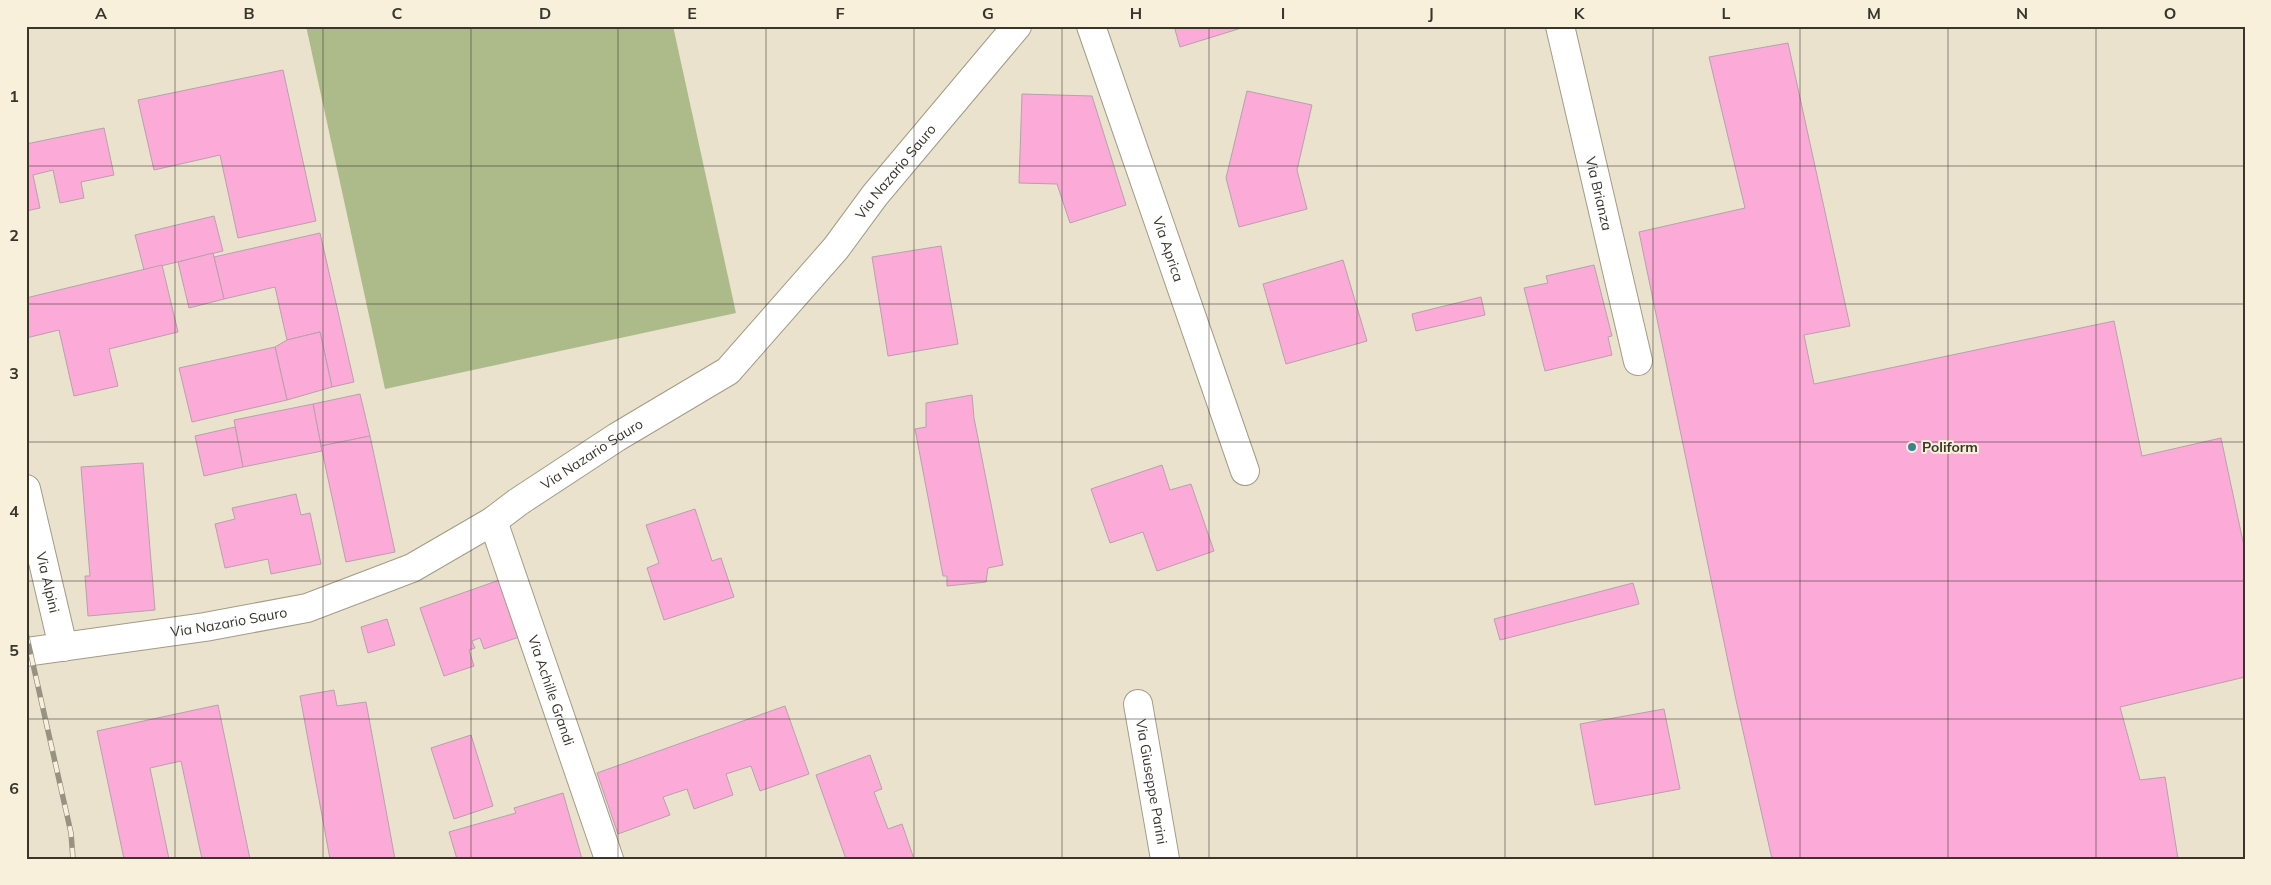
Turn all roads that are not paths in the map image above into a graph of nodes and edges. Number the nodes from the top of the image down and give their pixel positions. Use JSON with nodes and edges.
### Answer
{"nodes":[{"id":1,"x":1017,"y":26,"type":"edge"},
{"id":2,"x":1091,"y":26,"type":"edge"},
{"id":3,"x":1560,"y":26,"type":"edge"},
{"id":4,"x":1638,"y":361,"type":"dead end"},
{"id":5,"x":1246,"y":471,"type":"dead end"},
{"id":6,"x":26,"y":489,"type":"edge"},
{"id":7,"x":493,"y":521,"type":"junction"},
{"id":8,"x":63,"y":647,"type":"junction"},
{"id":9,"x":26,"y":652,"type":"edge"},
{"id":10,"x":1138,"y":704,"type":"dead end"},
{"id":11,"x":609,"y":859,"type":"edge"},
{"id":12,"x":1165,"y":859,"type":"edge"}],
"edges":[{"from":1,"to":7,"type":"street","name":"Via Nazario Sauro"},
{"from":2,"to":5,"type":"street","name":"Via Aprica"},
{"from":3,"to":4,"type":"street","name":"Via Brianza"},
{"from":6,"to":8,"type":"street","name":"Via Alpini"},
{"from":7,"to":8,"type":"street","name":"Via Nazario Sauro"},
{"from":7,"to":11,"type":"street","name":"Via Achille Grandi"},
{"from":8,"to":9,"type":"street","name":"Via Nazario Sauro"},
{"from":10,"to":12,"type":"street","name":"Via Giuseppe Parini"}]}
